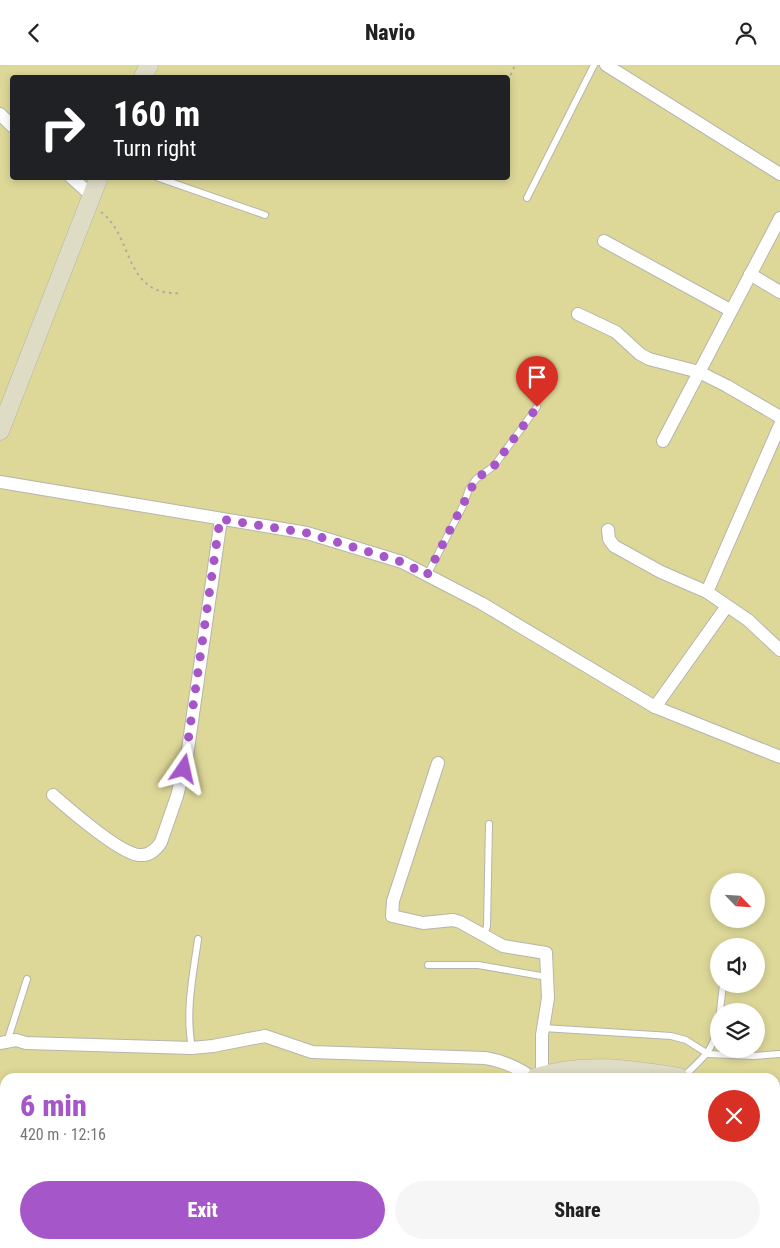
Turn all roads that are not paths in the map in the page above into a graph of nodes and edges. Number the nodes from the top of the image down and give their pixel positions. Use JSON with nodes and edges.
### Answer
{"nodes":[{"id":1,"x":594,"y":65,"type":"edge"},
{"id":2,"x":606,"y":65,"type":"edge"},
{"id":3,"x":0,"y":115,"type":"edge"},
{"id":4,"x":10,"y":124,"type":"edge"},
{"id":5,"x":780,"y":174,"type":"edge"},
{"id":6,"x":74,"y":180,"type":"edge"},
{"id":7,"x":98,"y":180,"type":"edge"},
{"id":8,"x":165,"y":180,"type":"edge"},
{"id":9,"x":527,"y":197,"type":"dead end"},
{"id":10,"x":90,"y":199,"type":"junction"},
{"id":11,"x":265,"y":215,"type":"dead end"},
{"id":12,"x":780,"y":218,"type":"edge"},
{"id":13,"x":604,"y":241,"type":"dead end"},
{"id":14,"x":750,"y":274,"type":"junction"},
{"id":15,"x":780,"y":292,"type":"edge"},
{"id":16,"x":730,"y":310,"type":"junction"},
{"id":17,"x":578,"y":315,"type":"dead end"},
{"id":18,"x":699,"y":372,"type":"junction"},
{"id":19,"x":537,"y":407,"type":"dead end"},
{"id":20,"x":780,"y":417,"type":"edge"},
{"id":21,"x":780,"y":425,"type":"edge"},
{"id":22,"x":0,"y":431,"type":"edge"},
{"id":23,"x":663,"y":441,"type":"dead end"},
{"id":24,"x":0,"y":481,"type":"edge"},
{"id":25,"x":220,"y":519,"type":"junction"},
{"id":26,"x":608,"y":530,"type":"dead end"},
{"id":27,"x":427,"y":575,"type":"junction"},
{"id":28,"x":707,"y":593,"type":"junction"},
{"id":29,"x":727,"y":606,"type":"junction"},
{"id":30,"x":780,"y":650,"type":"edge"},
{"id":31,"x":655,"y":707,"type":"junction"},
{"id":32,"x":780,"y":757,"type":"edge"},
{"id":33,"x":438,"y":763,"type":"dead end"},
{"id":34,"x":53,"y":795,"type":"dead end"},
{"id":35,"x":488,"y":825,"type":"dead end"},
{"id":36,"x":484,"y":936,"type":"junction"},
{"id":37,"x":198,"y":939,"type":"dead end"},
{"id":38,"x":428,"y":965,"type":"dead end"},
{"id":39,"x":547,"y":977,"type":"junction"},
{"id":40,"x":27,"y":979,"type":"dead end"},
{"id":41,"x":542,"y":1036,"type":"junction"},
{"id":42,"x":4,"y":1042,"type":"edge"},
{"id":43,"x":192,"y":1048,"type":"junction"},
{"id":44,"x":710,"y":1048,"type":"edge"},
{"id":45,"x":780,"y":1053,"type":"edge"},
{"id":46,"x":707,"y":1054,"type":"junction"},
{"id":47,"x":528,"y":1073,"type":"edge"},
{"id":48,"x":537,"y":1073,"type":"edge"},
{"id":49,"x":553,"y":1073,"type":"edge"},
{"id":50,"x":653,"y":1073,"type":"edge"},
{"id":51,"x":687,"y":1073,"type":"edge"}],
"edges":[{"from":1,"to":9,"type":"lane"},
{"from":2,"to":5,"type":"street"},
{"from":3,"to":4,"type":"street"},
{"from":6,"to":10,"type":"street"},
{"from":7,"to":10,"type":"street"},
{"from":8,"to":11,"type":"lane"},
{"from":10,"to":22,"type":"street"},
{"from":12,"to":14,"type":"street"},
{"from":13,"to":16,"type":"street"},
{"from":14,"to":15,"type":"street"},
{"from":14,"to":16,"type":"street"},
{"from":16,"to":18,"type":"street"},
{"from":17,"to":18,"type":"street"},
{"from":18,"to":20,"type":"street"},
{"from":18,"to":23,"type":"street"},
{"from":19,"to":27,"type":"lane"},
{"from":21,"to":28,"type":"street"},
{"from":24,"to":25,"type":"street"},
{"from":25,"to":27,"type":"street"},
{"from":25,"to":34,"type":"street"},
{"from":26,"to":28,"type":"street"},
{"from":27,"to":31,"type":"street"},
{"from":28,"to":29,"type":"street"},
{"from":29,"to":30,"type":"street"},
{"from":29,"to":31,"type":"street"},
{"from":31,"to":32,"type":"street"},
{"from":33,"to":36,"type":"street"},
{"from":35,"to":36,"type":"lane"},
{"from":36,"to":39,"type":"street"},
{"from":37,"to":43,"type":"lane"},
{"from":38,"to":39,"type":"lane"},
{"from":39,"to":41,"type":"street"},
{"from":40,"to":42,"type":"lane"},
{"from":41,"to":46,"type":"lane"},
{"from":41,"to":48,"type":"street"},
{"from":42,"to":43,"type":"street"},
{"from":43,"to":47,"type":"street"},
{"from":44,"to":46,"type":"lane"},
{"from":45,"to":46,"type":"lane"},
{"from":46,"to":51,"type":"lane"},
{"from":49,"to":50,"type":"street"}]}
